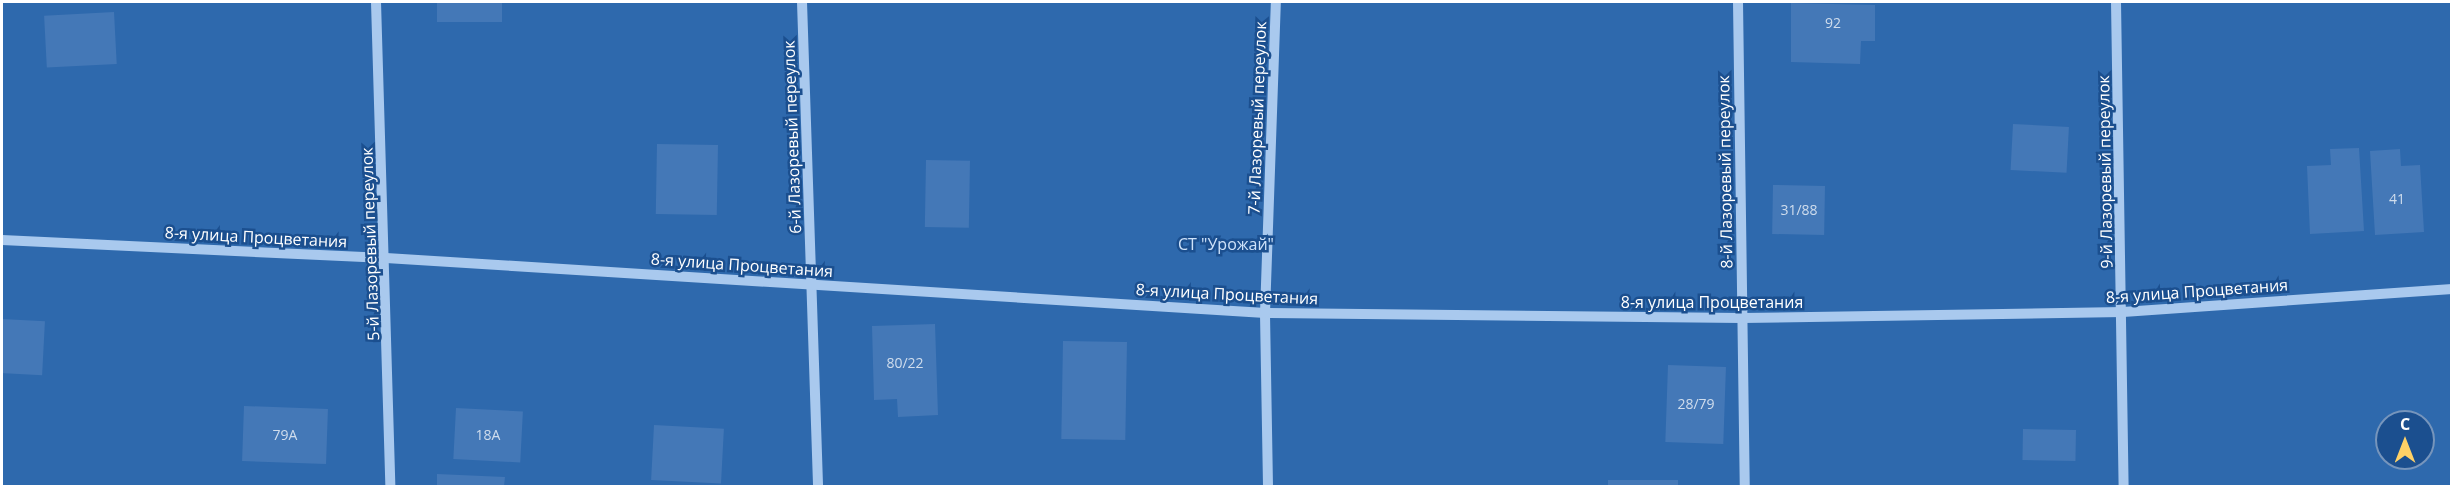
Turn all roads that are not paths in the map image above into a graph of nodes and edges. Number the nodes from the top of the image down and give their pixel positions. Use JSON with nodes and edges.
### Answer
{"nodes":[{"id":1,"x":376,"y":2,"type":"edge"},
{"id":2,"x":802,"y":2,"type":"edge"},
{"id":3,"x":1276,"y":2,"type":"edge"},
{"id":4,"x":1738,"y":2,"type":"edge"},
{"id":5,"x":2116,"y":2,"type":"edge"},
{"id":6,"x":2,"y":240,"type":"edge"},
{"id":7,"x":386,"y":258,"type":"junction"},
{"id":8,"x":813,"y":285,"type":"junction"},
{"id":9,"x":2451,"y":289,"type":"edge"},
{"id":10,"x":2123,"y":312,"type":"junction"},
{"id":11,"x":1265,"y":313,"type":"junction"},
{"id":12,"x":1742,"y":318,"type":"junction"},
{"id":13,"x":390,"y":486,"type":"edge"},
{"id":14,"x":818,"y":486,"type":"edge"},
{"id":15,"x":1268,"y":486,"type":"edge"},
{"id":16,"x":1745,"y":486,"type":"edge"},
{"id":17,"x":2124,"y":486,"type":"edge"}],
"edges":[{"from":1,"to":7,"type":"lane","name":"5-й Лазоревый переулок"},
{"from":2,"to":8,"type":"lane","name":"6-й Лазоревый переулок"},
{"from":3,"to":11,"type":"lane","name":"7-й Лазоревый переулок"},
{"from":4,"to":12,"type":"lane","name":"8-й Лазоревый переулок"},
{"from":5,"to":10,"type":"lane","name":"9-й Лазоревый переулок"},
{"from":6,"to":7,"type":"lane","name":"8-я улица Процветания"},
{"from":7,"to":8,"type":"lane","name":"8-я улица Процветания"},
{"from":7,"to":13,"type":"lane","name":"5-й Лазоревый переулок"},
{"from":8,"to":11,"type":"lane","name":"8-я улица Процветания"},
{"from":8,"to":14,"type":"lane","name":"6-й Лазоревый переулок"},
{"from":9,"to":10,"type":"lane","name":"8-я улица Процветания"},
{"from":10,"to":12,"type":"lane","name":"8-я улица Процветания"},
{"from":10,"to":17,"type":"lane","name":"9-й Лазоревый переулок"},
{"from":11,"to":12,"type":"lane","name":"8-я улица Процветания"},
{"from":11,"to":15,"type":"lane","name":"7-й Лазоревый переулок"},
{"from":12,"to":16,"type":"lane","name":"8-й Лазоревый переулок"}]}
